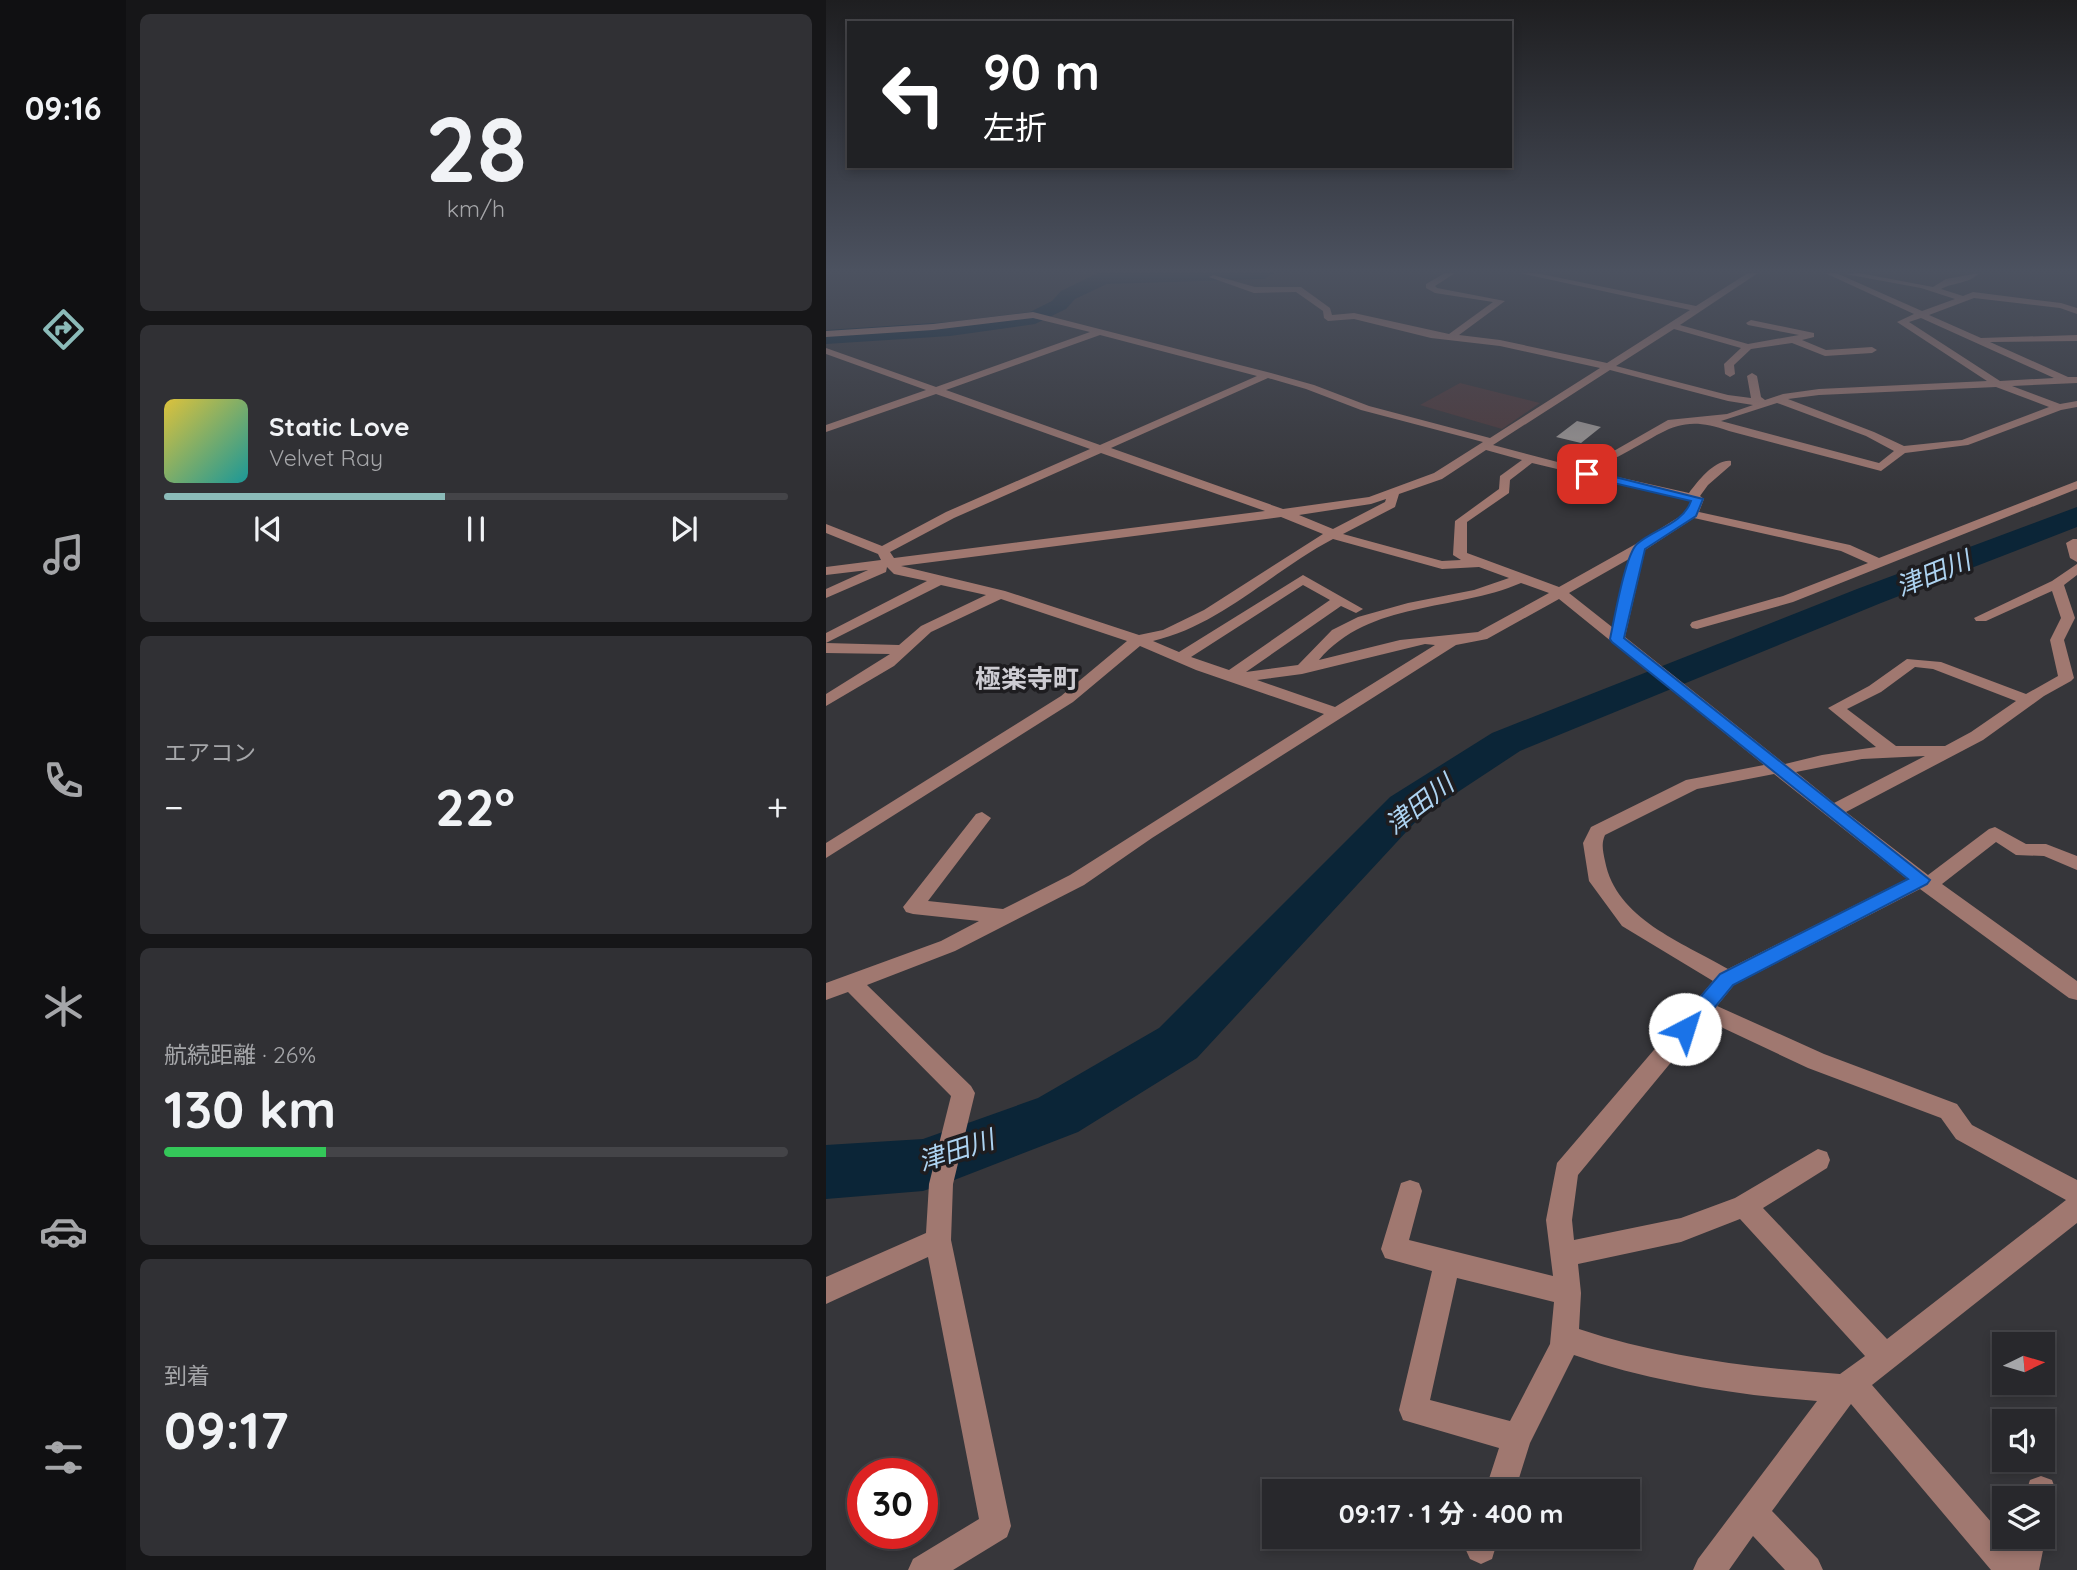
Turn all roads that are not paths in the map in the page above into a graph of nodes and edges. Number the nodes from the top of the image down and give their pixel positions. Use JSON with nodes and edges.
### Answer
{"nodes":[{"id":1,"x":1060,"y":346,"type":"edge"},
{"id":2,"x":1160,"y":346,"type":"edge"},
{"id":3,"x":1513,"y":346,"type":"edge"},
{"id":4,"x":1640,"y":346,"type":"edge"},
{"id":5,"x":1754,"y":346,"type":"edge"},
{"id":6,"x":1807,"y":346,"type":"edge"},
{"id":7,"x":1942,"y":346,"type":"edge"},
{"id":8,"x":1994,"y":346,"type":"edge"},
{"id":9,"x":1748,"y":347,"type":"joint"},
{"id":10,"x":1872,"y":350,"type":"dead end"},
{"id":11,"x":826,"y":351,"type":"edge"},
{"id":12,"x":1727,"y":367,"type":"dead end"},
{"id":13,"x":1608,"y":368,"type":"junction"},
{"id":14,"x":1267,"y":375,"type":"junction"},
{"id":15,"x":1752,"y":376,"type":"dead end"},
{"id":16,"x":2074,"y":382,"type":"edge"},
{"id":17,"x":2000,"y":385,"type":"junction"},
{"id":18,"x":936,"y":390,"type":"junction"},
{"id":19,"x":1777,"y":399,"type":"junction"},
{"id":20,"x":1763,"y":403,"type":"junction"},
{"id":21,"x":2077,"y":404,"type":"edge"},
{"id":22,"x":2059,"y":407,"type":"junction"},
{"id":23,"x":1703,"y":418,"type":"junction"},
{"id":24,"x":826,"y":429,"type":"edge"},
{"id":25,"x":1490,"y":444,"type":"junction"},
{"id":26,"x":1099,"y":449,"type":"junction"},
{"id":27,"x":1902,"y":450,"type":"junction"},
{"id":28,"x":1530,"y":458,"type":"junction"},
{"id":29,"x":1727,"y":463,"type":"dead end"},
{"id":30,"x":1569,"y":469,"type":"junction"},
{"id":31,"x":2077,"y":485,"type":"edge"},
{"id":32,"x":1394,"y":493,"type":"junction"},
{"id":33,"x":1692,"y":498,"type":"junction"},
{"id":34,"x":1278,"y":514,"type":"junction"},
{"id":35,"x":1692,"y":514,"type":"junction"},
{"id":36,"x":826,"y":528,"type":"edge"},
{"id":37,"x":1332,"y":536,"type":"junction"},
{"id":38,"x":2077,"y":543,"type":"edge"},
{"id":39,"x":1639,"y":548,"type":"junction"},
{"id":40,"x":886,"y":557,"type":"junction"},
{"id":41,"x":2077,"y":558,"type":"edge"},
{"id":42,"x":1480,"y":563,"type":"junction"},
{"id":43,"x":1879,"y":563,"type":"junction"},
{"id":44,"x":2077,"y":568,"type":"edge"},
{"id":45,"x":826,"y":571,"type":"edge"},
{"id":46,"x":1521,"y":578,"type":"junction"},
{"id":47,"x":940,"y":580,"type":"junction"},
{"id":48,"x":2057,"y":584,"type":"junction"},
{"id":49,"x":1559,"y":592,"type":"junction"},
{"id":50,"x":826,"y":594,"type":"edge"},
{"id":51,"x":1000,"y":594,"type":"junction"},
{"id":52,"x":1340,"y":600,"type":"junction"},
{"id":53,"x":1356,"y":609,"type":"dead end"},
{"id":54,"x":1981,"y":618,"type":"dead end"},
{"id":55,"x":1698,"y":625,"type":"dead end"},
{"id":56,"x":826,"y":639,"type":"edge"},
{"id":57,"x":1617,"y":639,"type":"junction"},
{"id":58,"x":1138,"y":640,"type":"junction"},
{"id":59,"x":1452,"y":641,"type":"junction"},
{"id":60,"x":826,"y":649,"type":"edge"},
{"id":61,"x":904,"y":650,"type":"junction"},
{"id":62,"x":1180,"y":658,"type":"junction"},
{"id":63,"x":1303,"y":669,"type":"junction"},
{"id":64,"x":1235,"y":677,"type":"junction"},
{"id":65,"x":2028,"y":700,"type":"junction"},
{"id":66,"x":826,"y":701,"type":"edge"},
{"id":67,"x":1339,"y":714,"type":"junction"},
{"id":68,"x":1890,"y":750,"type":"junction"},
{"id":69,"x":1948,"y":751,"type":"junction"},
{"id":70,"x":1779,"y":769,"type":"junction"},
{"id":71,"x":1833,"y":811,"type":"junction"},
{"id":72,"x":982,"y":818,"type":"dead end"},
{"id":73,"x":826,"y":852,"type":"edge"},
{"id":74,"x":2077,"y":863,"type":"edge"},
{"id":75,"x":1925,"y":882,"type":"junction"},
{"id":76,"x":1009,"y":917,"type":"junction"},
{"id":77,"x":1727,"y":979,"type":"junction"},
{"id":78,"x":852,"y":983,"type":"junction"},
{"id":79,"x":826,"y":992,"type":"edge"},
{"id":80,"x":2077,"y":992,"type":"edge"},
{"id":81,"x":1703,"y":1009,"type":"junction"},
{"id":82,"x":1818,"y":1160,"type":"dead end"},
{"id":83,"x":1410,"y":1191,"type":"dead end"},
{"id":84,"x":2077,"y":1193,"type":"edge"},
{"id":85,"x":1744,"y":1206,"type":"junction"},
{"id":86,"x":2077,"y":1207,"type":"edge"},
{"id":87,"x":938,"y":1240,"type":"junction"},
{"id":88,"x":1563,"y":1255,"type":"junction"},
{"id":89,"x":1447,"y":1262,"type":"junction"},
{"id":90,"x":826,"y":1291,"type":"edge"},
{"id":91,"x":1568,"y":1293,"type":"junction"},
{"id":92,"x":1565,"y":1338,"type":"junction"},
{"id":93,"x":1885,"y":1357,"type":"junction"},
{"id":94,"x":1847,"y":1386,"type":"junction"},
{"id":95,"x":1517,"y":1438,"type":"junction"},
{"id":96,"x":1504,"y":1479,"type":"edge"},
{"id":97,"x":1753,"y":1513,"type":"junction"},
{"id":98,"x":2027,"y":1549,"type":"edge"},
{"id":99,"x":924,"y":1570,"type":"edge"},
{"id":100,"x":1709,"y":1570,"type":"edge"},
{"id":101,"x":1807,"y":1570,"type":"edge"},
{"id":102,"x":2012,"y":1570,"type":"edge"},
{"id":103,"x":2023,"y":1570,"type":"edge"}],
"edges":[{"from":1,"to":18,"type":"street"},
{"from":2,"to":14,"type":"street"},
{"from":3,"to":13,"type":"street"},
{"from":4,"to":13,"type":"street"},
{"from":5,"to":9,"type":"street"},
{"from":6,"to":10,"type":"street"},
{"from":7,"to":17,"type":"street"},
{"from":8,"to":16,"type":"street"},
{"from":9,"to":12,"type":"street"},
{"from":11,"to":18,"type":"street"},
{"from":13,"to":20,"type":"street"},
{"from":13,"to":25,"type":"street"},
{"from":14,"to":25,"type":"street"},
{"from":14,"to":26,"type":"street"},
{"from":15,"to":20,"type":"street"},
{"from":16,"to":17,"type":"street"},
{"from":17,"to":19,"type":"street"},
{"from":17,"to":22,"type":"street"},
{"from":18,"to":24,"type":"street"},
{"from":18,"to":26,"type":"street"},
{"from":19,"to":20,"type":"street"},
{"from":19,"to":27,"type":"street"},
{"from":20,"to":23,"type":"street"},
{"from":21,"to":22,"type":"street"},
{"from":22,"to":27,"type":"street"},
{"from":23,"to":27,"type":"street"},
{"from":23,"to":30,"type":"street"},
{"from":25,"to":28,"type":"street"},
{"from":25,"to":32,"type":"street"},
{"from":26,"to":34,"type":"street"},
{"from":26,"to":40,"type":"street"},
{"from":28,"to":30,"type":"street"},
{"from":28,"to":42,"type":"street"},
{"from":29,"to":33,"type":"street"},
{"from":30,"to":33,"type":"street"},
{"from":31,"to":43,"type":"street"},
{"from":32,"to":34,"type":"street"},
{"from":32,"to":37,"type":"street"},
{"from":33,"to":35,"type":"street"},
{"from":34,"to":37,"type":"street"},
{"from":34,"to":40,"type":"street"},
{"from":35,"to":39,"type":"street"},
{"from":35,"to":43,"type":"street"},
{"from":36,"to":40,"type":"street"},
{"from":37,"to":42,"type":"street"},
{"from":37,"to":58,"type":"street"},
{"from":38,"to":41,"type":"street"},
{"from":39,"to":49,"type":"street"},
{"from":39,"to":57,"type":"street"},
{"from":40,"to":45,"type":"street"},
{"from":40,"to":47,"type":"street"},
{"from":40,"to":50,"type":"street"},
{"from":42,"to":46,"type":"street"},
{"from":43,"to":55,"type":"street"},
{"from":44,"to":48,"type":"street"},
{"from":46,"to":49,"type":"street"},
{"from":46,"to":63,"type":"street"},
{"from":47,"to":51,"type":"street"},
{"from":47,"to":56,"type":"street"},
{"from":48,"to":54,"type":"street"},
{"from":48,"to":65,"type":"street"},
{"from":49,"to":57,"type":"street"},
{"from":49,"to":59,"type":"street"},
{"from":51,"to":58,"type":"street"},
{"from":51,"to":61,"type":"street"},
{"from":52,"to":53,"type":"street"},
{"from":52,"to":62,"type":"street"},
{"from":52,"to":64,"type":"street"},
{"from":57,"to":70,"type":"street"},
{"from":58,"to":62,"type":"street"},
{"from":58,"to":73,"type":"street"},
{"from":59,"to":63,"type":"street"},
{"from":59,"to":67,"type":"street"},
{"from":60,"to":61,"type":"street"},
{"from":61,"to":66,"type":"street"},
{"from":62,"to":64,"type":"street"},
{"from":63,"to":64,"type":"street"},
{"from":64,"to":67,"type":"street"},
{"from":65,"to":68,"type":"street"},
{"from":65,"to":69,"type":"street"},
{"from":67,"to":76,"type":"street"},
{"from":68,"to":69,"type":"street"},
{"from":68,"to":70,"type":"street"},
{"from":69,"to":71,"type":"street"},
{"from":70,"to":71,"type":"street"},
{"from":70,"to":77,"type":"street"},
{"from":71,"to":75,"type":"street"},
{"from":72,"to":76,"type":"street"},
{"from":74,"to":75,"type":"street"},
{"from":75,"to":77,"type":"street"},
{"from":75,"to":80,"type":"street"},
{"from":76,"to":78,"type":"street"},
{"from":77,"to":81,"type":"street"},
{"from":78,"to":79,"type":"street"},
{"from":78,"to":87,"type":"street"},
{"from":81,"to":84,"type":"street"},
{"from":81,"to":88,"type":"street"},
{"from":82,"to":85,"type":"street"},
{"from":83,"to":89,"type":"street"},
{"from":85,"to":88,"type":"street"},
{"from":85,"to":93,"type":"street"},
{"from":86,"to":93,"type":"street"},
{"from":87,"to":90,"type":"street"},
{"from":87,"to":99,"type":"street"},
{"from":88,"to":91,"type":"street"},
{"from":89,"to":91,"type":"street"},
{"from":89,"to":95,"type":"street"},
{"from":91,"to":92,"type":"street"},
{"from":92,"to":94,"type":"street"},
{"from":92,"to":95,"type":"street"},
{"from":93,"to":94,"type":"street"},
{"from":94,"to":97,"type":"street"},
{"from":94,"to":102,"type":"street"},
{"from":95,"to":96,"type":"street"},
{"from":97,"to":100,"type":"street"},
{"from":97,"to":101,"type":"street"},
{"from":98,"to":103,"type":"street"}]}
